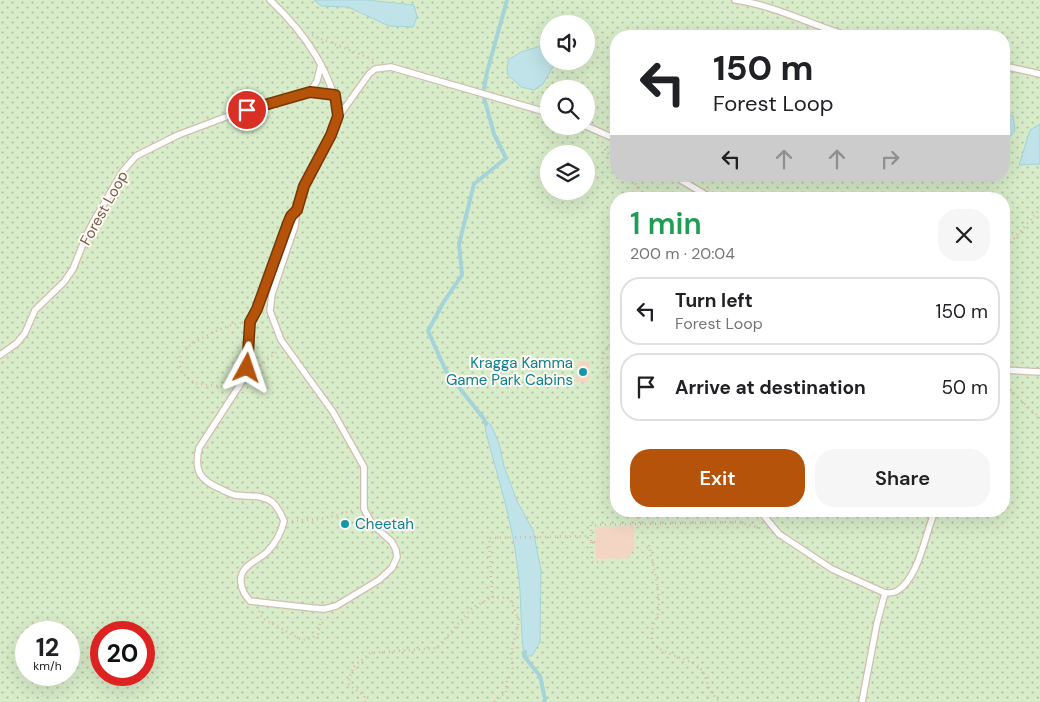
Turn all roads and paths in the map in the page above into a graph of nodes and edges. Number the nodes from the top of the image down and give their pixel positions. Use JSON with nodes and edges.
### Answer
{"nodes":[{"id":1,"x":270,"y":0,"type":"edge"},
{"id":2,"x":735,"y":0,"type":"edge"},
{"id":3,"x":828,"y":30,"type":"edge"},
{"id":4,"x":312,"y":35,"type":"dead end"},
{"id":5,"x":321,"y":65,"type":"junction"},
{"id":6,"x":390,"y":67,"type":"junction"},
{"id":7,"x":1010,"y":67,"type":"edge"},
{"id":8,"x":1040,"y":74,"type":"edge"},
{"id":9,"x":310,"y":92,"type":"junction"},
{"id":10,"x":335,"y":95,"type":"junction"},
{"id":11,"x":540,"y":110,"type":"edge"},
{"id":12,"x":338,"y":116,"type":"junction"},
{"id":13,"x":595,"y":130,"type":"edge"},
{"id":14,"x":610,"y":136,"type":"edge"},
{"id":15,"x":596,"y":141,"type":"dead end"},
{"id":16,"x":610,"y":156,"type":"edge"},
{"id":17,"x":634,"y":182,"type":"edge"},
{"id":18,"x":684,"y":182,"type":"edge"},
{"id":19,"x":642,"y":192,"type":"edge"},
{"id":20,"x":702,"y":192,"type":"edge"},
{"id":21,"x":1040,"y":209,"type":"edge"},
{"id":22,"x":297,"y":210,"type":"junction"},
{"id":23,"x":1010,"y":243,"type":"edge"},
{"id":24,"x":257,"y":309,"type":"junction"},
{"id":25,"x":270,"y":311,"type":"junction"},
{"id":26,"x":250,"y":322,"type":"junction"},
{"id":27,"x":610,"y":344,"type":"edge"},
{"id":28,"x":285,"y":347,"type":"junction"},
{"id":29,"x":0,"y":355,"type":"edge"},
{"id":30,"x":1010,"y":370,"type":"edge"},
{"id":31,"x":1040,"y":372,"type":"edge"},
{"id":32,"x":610,"y":376,"type":"edge"},
{"id":33,"x":243,"y":380,"type":"junction"},
{"id":34,"x":1010,"y":390,"type":"edge"},
{"id":35,"x":236,"y":391,"type":"junction"},
{"id":36,"x":1040,"y":418,"type":"edge"},
{"id":37,"x":364,"y":509,"type":"junction"},
{"id":38,"x":639,"y":517,"type":"edge"},
{"id":39,"x":765,"y":517,"type":"edge"},
{"id":40,"x":933,"y":517,"type":"edge"},
{"id":41,"x":284,"y":521,"type":"junction"},
{"id":42,"x":639,"y":522,"type":"junction"},
{"id":43,"x":779,"y":534,"type":"junction"},
{"id":44,"x":590,"y":536,"type":"junction"},
{"id":45,"x":591,"y":542,"type":"junction"},
{"id":46,"x":596,"y":542,"type":"dead end"},
{"id":47,"x":649,"y":545,"type":"dead end"},
{"id":48,"x":605,"y":562,"type":"dead end"},
{"id":49,"x":885,"y":593,"type":"junction"},
{"id":50,"x":492,"y":597,"type":"junction"},
{"id":51,"x":250,"y":601,"type":"junction"},
{"id":52,"x":324,"y":609,"type":"junction"},
{"id":53,"x":366,"y":702,"type":"edge"},
{"id":54,"x":494,"y":702,"type":"edge"},
{"id":55,"x":720,"y":702,"type":"edge"},
{"id":56,"x":862,"y":702,"type":"edge"}],
"edges":[{"from":1,"to":5,"type":"lane"},
{"from":2,"to":3,"type":"lane"},
{"from":4,"to":6,"type":"path"},
{"from":5,"to":9,"type":"lane"},
{"from":5,"to":10,"type":"lane"},
{"from":6,"to":11,"type":"lane"},
{"from":6,"to":12,"type":"lane"},
{"from":7,"to":8,"type":"lane"},
{"from":9,"to":10,"type":"lane","name":"Forest Loop"},
{"from":9,"to":29,"type":"lane","name":"Forest Loop"},
{"from":10,"to":12,"type":"lane"},
{"from":12,"to":22,"type":"lane"},
{"from":13,"to":14,"type":"lane"},
{"from":15,"to":16,"type":"path"},
{"from":17,"to":19,"type":"path"},
{"from":18,"to":20,"type":"lane"},
{"from":21,"to":23,"type":"path"},
{"from":22,"to":24,"type":"lane"},
{"from":22,"to":25,"type":"lane"},
{"from":24,"to":25,"type":"lane"},
{"from":24,"to":26,"type":"lane"},
{"from":25,"to":28,"type":"lane"},
{"from":26,"to":33,"type":"lane"},
{"from":26,"to":35,"type":"path"},
{"from":27,"to":32,"type":"path"},
{"from":28,"to":33,"type":"path"},
{"from":28,"to":37,"type":"lane"},
{"from":30,"to":31,"type":"lane"},
{"from":33,"to":35,"type":"lane"},
{"from":34,"to":36,"type":"path"},
{"from":35,"to":41,"type":"lane"},
{"from":37,"to":41,"type":"path"},
{"from":37,"to":52,"type":"lane"},
{"from":38,"to":42,"type":"path"},
{"from":39,"to":43,"type":"lane"},
{"from":40,"to":49,"type":"lane"},
{"from":41,"to":51,"type":"lane"},
{"from":42,"to":43,"type":"path"},
{"from":42,"to":44,"type":"path"},
{"from":43,"to":49,"type":"lane"},
{"from":44,"to":45,"type":"path"},
{"from":44,"to":50,"type":"path"},
{"from":45,"to":46,"type":"path"},
{"from":45,"to":48,"type":"path"},
{"from":47,"to":55,"type":"path"},
{"from":49,"to":56,"type":"lane"},
{"from":50,"to":53,"type":"path"},
{"from":50,"to":54,"type":"path"},
{"from":51,"to":52,"type":"lane"},
{"from":51,"to":52,"type":"path"}]}
